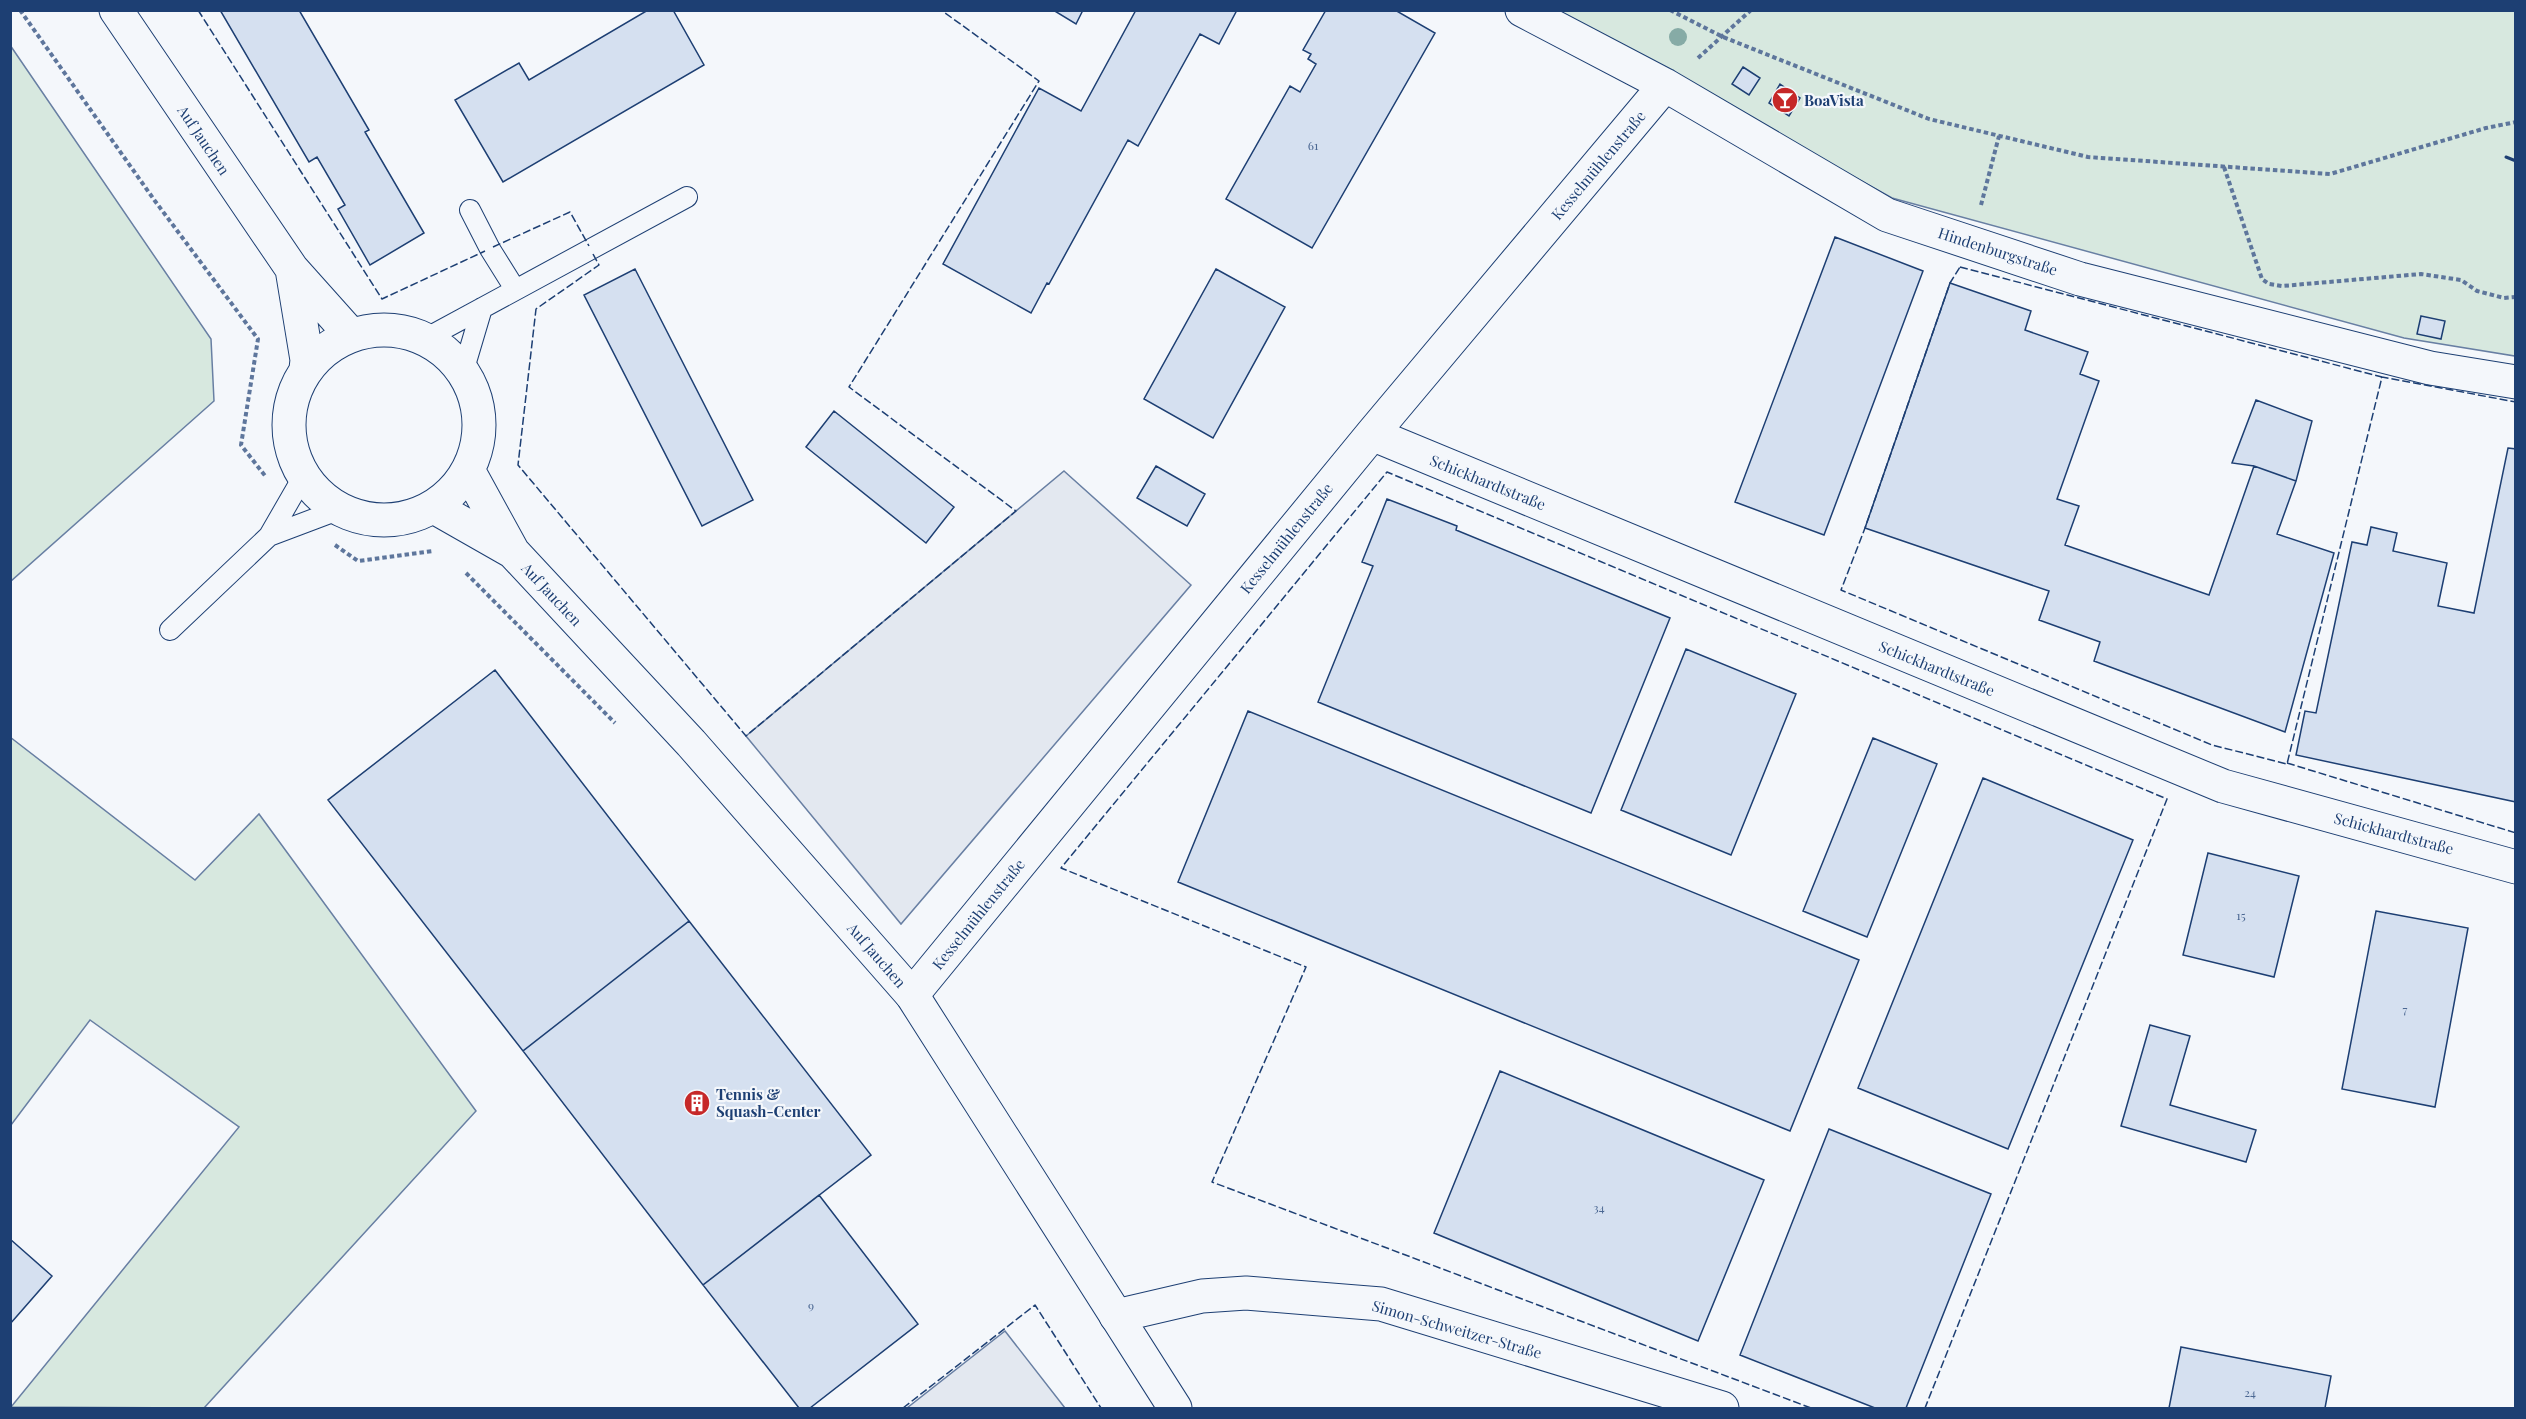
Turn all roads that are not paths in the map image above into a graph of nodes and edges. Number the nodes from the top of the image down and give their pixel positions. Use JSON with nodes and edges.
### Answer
{"nodes":[{"id":1,"x":116,"y":10,"type":"edge"},
{"id":2,"x":1522,"y":10,"type":"edge"},
{"id":3,"x":1665,"y":85,"type":"junction"},
{"id":4,"x":687,"y":197,"type":"dead end"},
{"id":5,"x":470,"y":210,"type":"dead end"},
{"id":6,"x":292,"y":269,"type":"junction"},
{"id":7,"x":515,"y":289,"type":"junction"},
{"id":8,"x":482,"y":308,"type":"junction"},
{"id":9,"x":351,"y":335,"type":"junction"},
{"id":10,"x":425,"y":339,"type":"junction"},
{"id":11,"x":306,"y":369,"type":"junction"},
{"id":12,"x":463,"y":372,"type":"junction"},
{"id":13,"x":2516,"y":382,"type":"edge"},
{"id":14,"x":1372,"y":434,"type":"junction"},
{"id":15,"x":468,"y":470,"type":"junction"},
{"id":16,"x":303,"y":477,"type":"junction"},
{"id":17,"x":434,"y":507,"type":"junction"},
{"id":18,"x":338,"y":510,"type":"junction"},
{"id":19,"x":269,"y":536,"type":"junction"},
{"id":20,"x":513,"y":552,"type":"junction"},
{"id":21,"x":170,"y":630,"type":"dead end"},
{"id":22,"x":2516,"y":867,"type":"edge"},
{"id":23,"x":912,"y":995,"type":"junction"},
{"id":24,"x":1116,"y":1316,"type":"junction"},
{"id":25,"x":1174,"y":1408,"type":"edge"},
{"id":26,"x":1722,"y":1408,"type":"edge"}],
"edges":[{"from":1,"to":6,"type":"street","name":"Auf Jauchen"},
{"from":2,"to":3,"type":"street","name":"Hindenburgstraße"},
{"from":3,"to":13,"type":"street","name":"Hindenburgstraße"},
{"from":3,"to":14,"type":"street","name":"Kesselmühlenstraße"},
{"from":4,"to":7,"type":"lane"},
{"from":5,"to":7,"type":"lane"},
{"from":6,"to":9,"type":"street","name":"Auf Jauchen"},
{"from":6,"to":11,"type":"street","name":"Auf Jauchen"},
{"from":7,"to":8,"type":"lane"},
{"from":8,"to":10,"type":"lane"},
{"from":8,"to":12,"type":"lane"},
{"from":9,"to":10,"type":"street"},
{"from":9,"to":11,"type":"street"},
{"from":10,"to":12,"type":"street"},
{"from":11,"to":16,"type":"street"},
{"from":12,"to":15,"type":"street"},
{"from":14,"to":22,"type":"street","name":"Schickhardtstraße"},
{"from":14,"to":23,"type":"street","name":"Kesselmühlenstraße"},
{"from":15,"to":17,"type":"street"},
{"from":15,"to":20,"type":"street","name":"Auf Jauchen"},
{"from":16,"to":18,"type":"street"},
{"from":16,"to":19,"type":"lane"},
{"from":17,"to":18,"type":"street"},
{"from":17,"to":20,"type":"street","name":"Auf Jauchen"},
{"from":18,"to":19,"type":"lane"},
{"from":19,"to":21,"type":"lane"},
{"from":20,"to":23,"type":"street","name":"Auf Jauchen"},
{"from":23,"to":24,"type":"street","name":"Auf Jauchen"},
{"from":24,"to":25,"type":"street","name":"Auf Jauchen"},
{"from":24,"to":26,"type":"street","name":"Simon-Schweitzer-Straße"}]}
